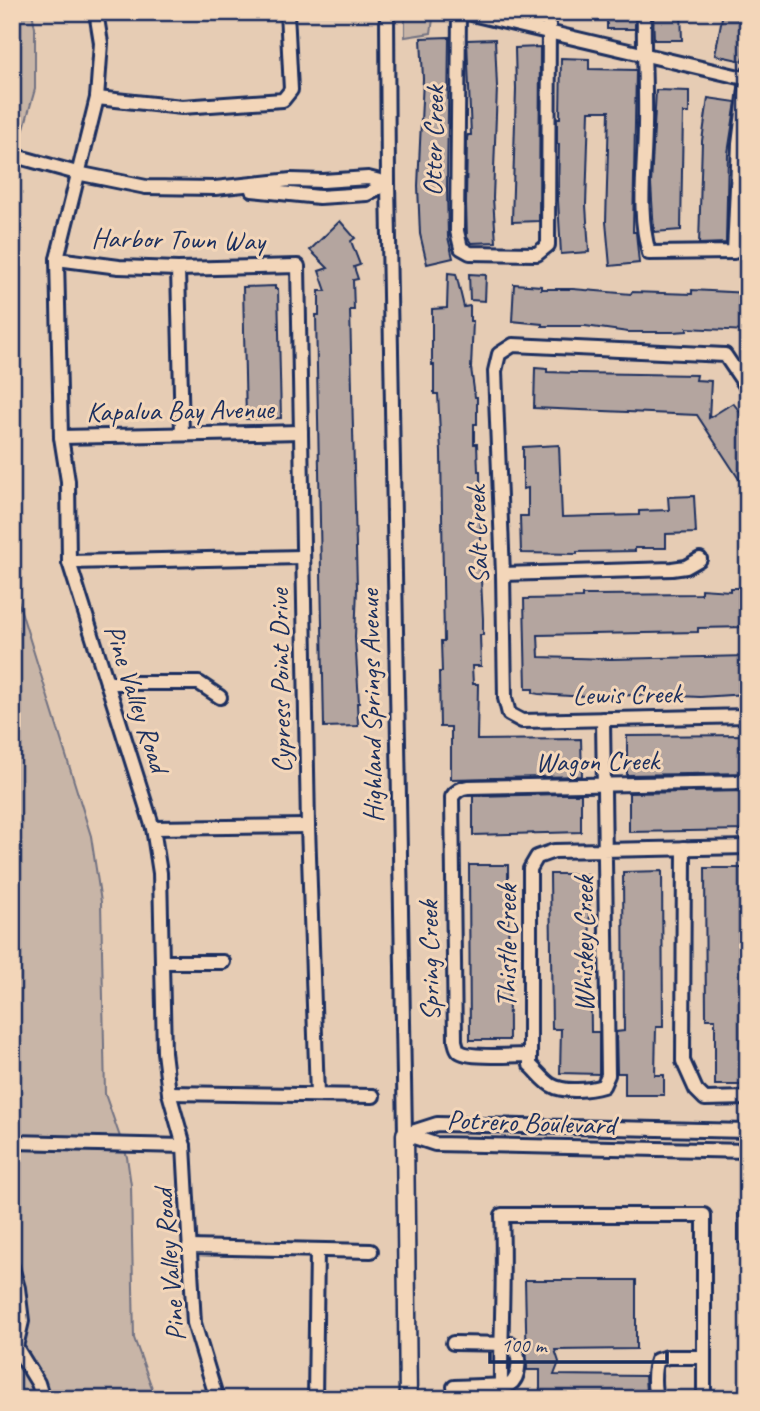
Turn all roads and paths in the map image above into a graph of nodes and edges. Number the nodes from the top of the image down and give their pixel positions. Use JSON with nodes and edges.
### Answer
{"nodes":[{"id":1,"x":96,"y":12,"type":"edge"},
{"id":2,"x":287,"y":12,"type":"edge"},
{"id":3,"x":387,"y":12,"type":"edge"},
{"id":4,"x":549,"y":12,"type":"edge"},
{"id":5,"x":644,"y":12,"type":"edge"},
{"id":6,"x":460,"y":16,"type":"edge"},
{"id":7,"x":549,"y":31,"type":"junction"},
{"id":8,"x":642,"y":54,"type":"junction"},
{"id":9,"x":747,"y":77,"type":"edge"},
{"id":10,"x":97,"y":98,"type":"junction"},
{"id":11,"x":12,"y":155,"type":"edge"},
{"id":12,"x":77,"y":173,"type":"junction"},
{"id":13,"x":309,"y":178,"type":"junction"},
{"id":14,"x":388,"y":183,"type":"junction"},
{"id":15,"x":292,"y":184,"type":"junction"},
{"id":16,"x":309,"y":195,"type":"junction"},
{"id":17,"x":57,"y":259,"type":"junction"},
{"id":18,"x":299,"y":266,"type":"joint"},
{"id":19,"x":178,"y":269,"type":"junction"},
{"id":20,"x":748,"y":389,"type":"edge"},
{"id":21,"x":301,"y":432,"type":"junction"},
{"id":22,"x":183,"y":433,"type":"junction"},
{"id":23,"x":61,"y":437,"type":"junction"},
{"id":24,"x":302,"y":557,"type":"junction"},
{"id":25,"x":700,"y":559,"type":"dead end"},
{"id":26,"x":69,"y":562,"type":"junction"},
{"id":27,"x":503,"y":574,"type":"junction"},
{"id":28,"x":107,"y":683,"type":"junction"},
{"id":29,"x":220,"y":697,"type":"dead end"},
{"id":30,"x":509,"y":714,"type":"joint"},
{"id":31,"x":748,"y":716,"type":"edge"},
{"id":32,"x":604,"y":719,"type":"junction"},
{"id":33,"x":748,"y":782,"type":"edge"},
{"id":34,"x":605,"y":785,"type":"junction"},
{"id":35,"x":452,"y":797,"type":"joint"},
{"id":36,"x":308,"y":826,"type":"junction"},
{"id":37,"x":153,"y":828,"type":"junction"},
{"id":38,"x":748,"y":847,"type":"edge"},
{"id":39,"x":684,"y":848,"type":"junction"},
{"id":40,"x":607,"y":849,"type":"junction"},
{"id":41,"x":164,"y":962,"type":"junction"},
{"id":42,"x":223,"y":962,"type":"dead end"},
{"id":43,"x":530,"y":1060,"type":"junction"},
{"id":44,"x":169,"y":1093,"type":"junction"},
{"id":45,"x":317,"y":1095,"type":"junction"},
{"id":46,"x":373,"y":1096,"type":"dead end"},
{"id":47,"x":748,"y":1098,"type":"edge"},
{"id":48,"x":748,"y":1131,"type":"edge"},
{"id":49,"x":405,"y":1134,"type":"junction"},
{"id":50,"x":12,"y":1142,"type":"edge"},
{"id":51,"x":184,"y":1146,"type":"junction"},
{"id":52,"x":748,"y":1151,"type":"edge"},
{"id":53,"x":189,"y":1247,"type":"junction"},
{"id":54,"x":317,"y":1250,"type":"junction"},
{"id":55,"x":372,"y":1251,"type":"dead end"},
{"id":56,"x":12,"y":1267,"type":"edge"},
{"id":57,"x":453,"y":1343,"type":"dead end"},
{"id":58,"x":500,"y":1343,"type":"junction"},
{"id":59,"x":704,"y":1357,"type":"junction"},
{"id":60,"x":454,"y":1387,"type":"dead end"},
{"id":61,"x":501,"y":1392,"type":"edge"},
{"id":62,"x":41,"y":1396,"type":"dead end"},
{"id":63,"x":216,"y":1399,"type":"edge"},
{"id":64,"x":315,"y":1399,"type":"edge"},
{"id":65,"x":408,"y":1399,"type":"edge"},
{"id":66,"x":657,"y":1399,"type":"edge"},
{"id":67,"x":704,"y":1399,"type":"edge"}],
"edges":[{"from":1,"to":10,"type":"street","name":"Pine Valley Road"},
{"from":2,"to":10,"type":"street"},
{"from":3,"to":14,"type":"street","name":"Highland Springs Avenue"},
{"from":4,"to":7,"type":"street"},
{"from":5,"to":8,"type":"street"},
{"from":6,"to":7,"type":"street"},
{"from":6,"to":7,"type":"street","name":"Otter Creek"},
{"from":7,"to":8,"type":"street"},
{"from":8,"to":9,"type":"street"},
{"from":8,"to":9,"type":"street"},
{"from":10,"to":12,"type":"street","name":"Pine Valley Road"},
{"from":11,"to":12,"type":"street"},
{"from":12,"to":15,"type":"street"},
{"from":12,"to":17,"type":"street","name":"Pine Valley Road"},
{"from":13,"to":14,"type":"street"},
{"from":13,"to":15,"type":"street"},
{"from":13,"to":16,"type":"street"},
{"from":14,"to":16,"type":"street"},
{"from":14,"to":49,"type":"street","name":"Highland Springs Avenue"},
{"from":15,"to":16,"type":"street"},
{"from":17,"to":19,"type":"street","name":"Harbor Town Way"},
{"from":17,"to":23,"type":"street","name":"Pine Valley Road"},
{"from":18,"to":19,"type":"street","name":"Harbor Town Way"},
{"from":18,"to":21,"type":"street","name":"Cypress Point Drive"},
{"from":19,"to":22,"type":"street"},
{"from":20,"to":27,"type":"street","name":"Salt Creek"},
{"from":21,"to":22,"type":"street","name":"Kapalua Bay Avenue"},
{"from":21,"to":24,"type":"street","name":"Cypress Point Drive"},
{"from":22,"to":23,"type":"street","name":"Kapalua Bay Avenue"},
{"from":23,"to":26,"type":"street","name":"Pine Valley Road"},
{"from":24,"to":26,"type":"street"},
{"from":24,"to":36,"type":"street","name":"Cypress Point Drive"},
{"from":25,"to":27,"type":"street"},
{"from":26,"to":28,"type":"street","name":"Pine Valley Road"},
{"from":27,"to":30,"type":"street","name":"Salt Creek"},
{"from":28,"to":29,"type":"street"},
{"from":28,"to":37,"type":"street","name":"Pine Valley Road"},
{"from":30,"to":32,"type":"street","name":"Lewis Creek"},
{"from":31,"to":32,"type":"street","name":"Lewis Creek"},
{"from":32,"to":34,"type":"street","name":"Whiskey Creek"},
{"from":33,"to":34,"type":"street","name":"Wagon Creek"},
{"from":34,"to":35,"type":"street","name":"Wagon Creek"},
{"from":34,"to":40,"type":"street","name":"Whiskey Creek"},
{"from":35,"to":43,"type":"street","name":"Spring Creek"},
{"from":36,"to":37,"type":"street"},
{"from":36,"to":45,"type":"street","name":"Cypress Point Drive"},
{"from":37,"to":41,"type":"street","name":"Pine Valley Road"},
{"from":38,"to":39,"type":"street","name":"Thistle Creek"},
{"from":39,"to":40,"type":"street","name":"Thistle Creek"},
{"from":39,"to":47,"type":"street"},
{"from":40,"to":43,"type":"street","name":"Thistle Creek"},
{"from":40,"to":43,"type":"street","name":"Whiskey Creek"},
{"from":41,"to":42,"type":"street"},
{"from":41,"to":44,"type":"street","name":"Pine Valley Road"},
{"from":44,"to":45,"type":"street"},
{"from":44,"to":51,"type":"street","name":"Pine Valley Road"},
{"from":45,"to":46,"type":"street"},
{"from":48,"to":49,"type":"street","name":"Potrero Boulevard"},
{"from":49,"to":52,"type":"street","name":"Potrero Boulevard"},
{"from":49,"to":65,"type":"main road","name":"Highland Springs Avenue"},
{"from":50,"to":51,"type":"street"},
{"from":51,"to":53,"type":"street","name":"Pine Valley Road"},
{"from":53,"to":54,"type":"street"},
{"from":53,"to":63,"type":"street","name":"Pine Valley Road"},
{"from":54,"to":55,"type":"street"},
{"from":54,"to":64,"type":"street"},
{"from":56,"to":62,"type":"street"},
{"from":57,"to":58,"type":"street"},
{"from":58,"to":59,"type":"street"},
{"from":58,"to":61,"type":"street"},
{"from":59,"to":66,"type":"street"},
{"from":59,"to":67,"type":"street"},
{"from":60,"to":61,"type":"street"}]}
